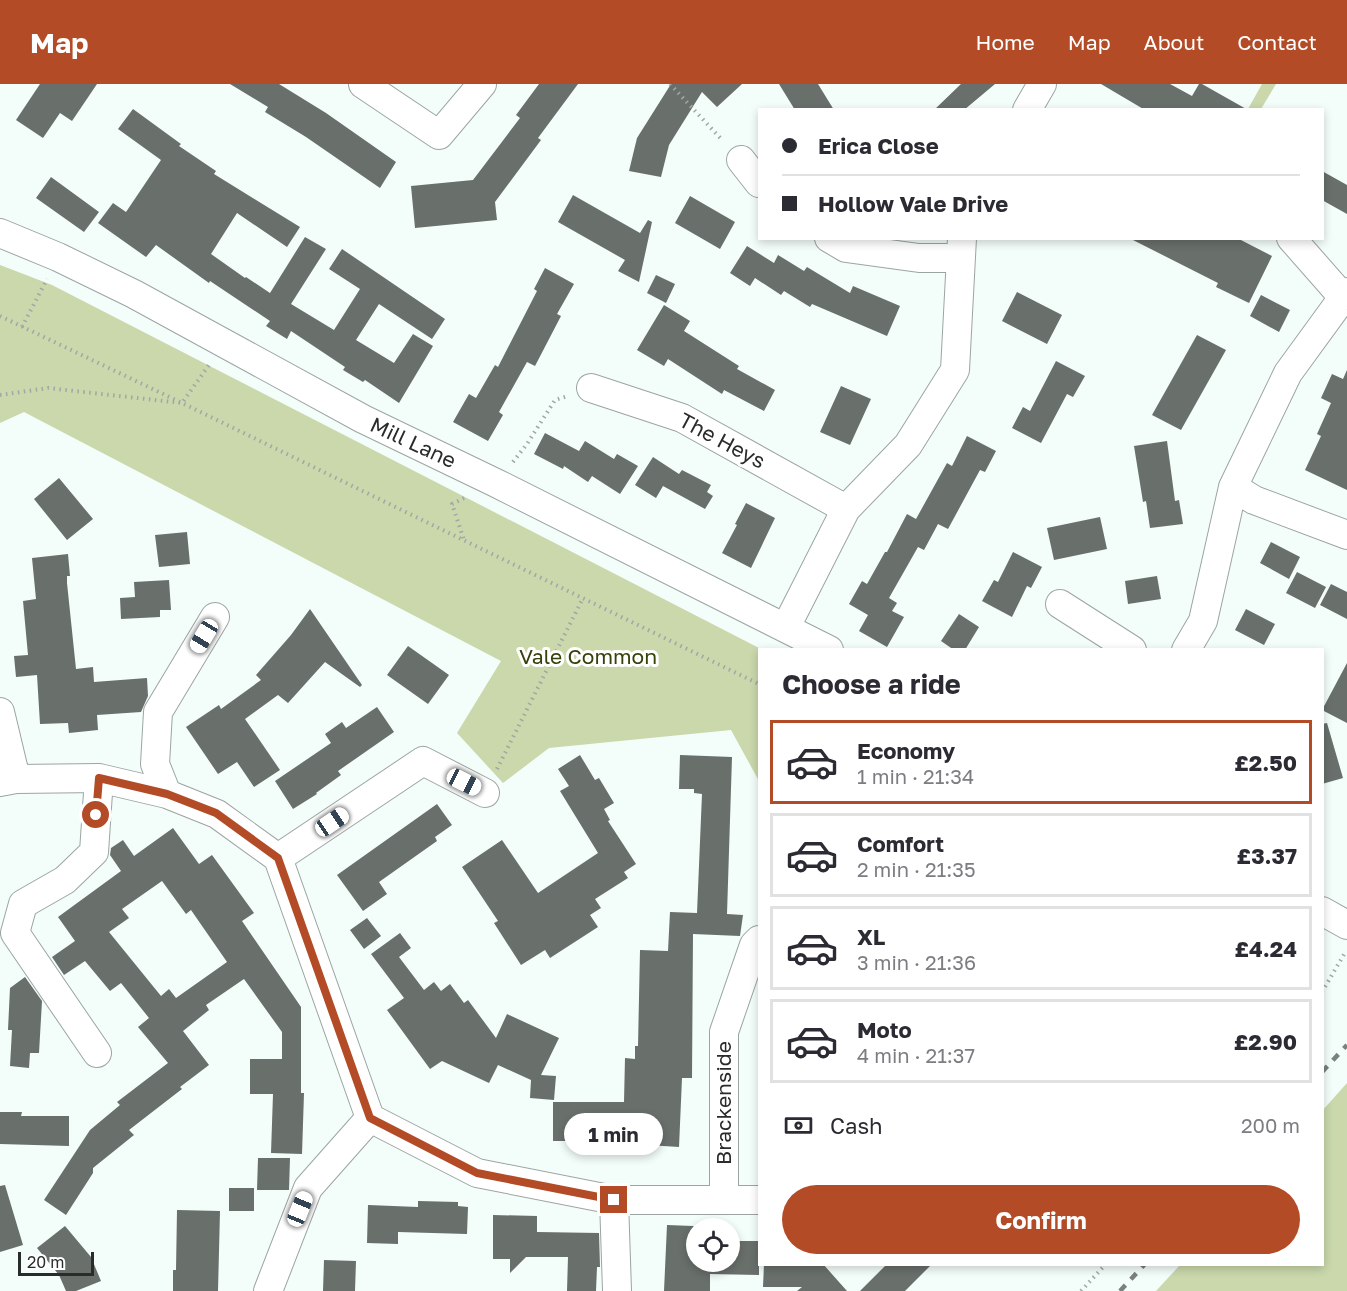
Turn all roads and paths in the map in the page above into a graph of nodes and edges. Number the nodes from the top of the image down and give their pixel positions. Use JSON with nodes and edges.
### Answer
{"nodes":[{"id":1,"x":363,"y":84,"type":"edge"},
{"id":2,"x":482,"y":84,"type":"edge"},
{"id":3,"x":670,"y":84,"type":"edge"},
{"id":4,"x":741,"y":160,"type":"joint"},
{"id":5,"x":758,"y":182,"type":"edge"},
{"id":6,"x":0,"y":233,"type":"edge"},
{"id":7,"x":832,"y":240,"type":"edge"},
{"id":8,"x":1293,"y":240,"type":"edge"},
{"id":9,"x":961,"y":248,"type":"edge"},
{"id":10,"x":58,"y":257,"type":"junction"},
{"id":11,"x":1345,"y":294,"type":"edge"},
{"id":12,"x":0,"y":316,"type":"edge"},
{"id":13,"x":22,"y":327,"type":"junction"},
{"id":14,"x":224,"y":342,"type":"junction"},
{"id":15,"x":591,"y":388,"type":"dead end"},
{"id":16,"x":0,"y":394,"type":"edge"},
{"id":17,"x":182,"y":403,"type":"junction"},
{"id":18,"x":1233,"y":487,"type":"junction"},
{"id":19,"x":846,"y":509,"type":"junction"},
{"id":20,"x":1347,"y":536,"type":"edge"},
{"id":21,"x":583,"y":598,"type":"junction"},
{"id":22,"x":1060,"y":604,"type":"dead end"},
{"id":23,"x":215,"y":617,"type":"dead end"},
{"id":24,"x":786,"y":627,"type":"junction"},
{"id":25,"x":825,"y":648,"type":"edge"},
{"id":26,"x":1129,"y":648,"type":"edge"},
{"id":27,"x":1187,"y":648,"type":"edge"},
{"id":28,"x":758,"y":684,"type":"edge"},
{"id":29,"x":0,"y":711,"type":"edge"},
{"id":30,"x":99,"y":778,"type":"junction"},
{"id":31,"x":8,"y":781,"type":"edge"},
{"id":32,"x":485,"y":793,"type":"joint"},
{"id":33,"x":167,"y":794,"type":"junction"},
{"id":34,"x":278,"y":858,"type":"junction"},
{"id":35,"x":1324,"y":912,"type":"edge"},
{"id":36,"x":1347,"y":925,"type":"edge"},
{"id":37,"x":758,"y":941,"type":"edge"},
{"id":38,"x":1347,"y":949,"type":"edge"},
{"id":39,"x":1324,"y":989,"type":"edge"},
{"id":40,"x":97,"y":1053,"type":"dead end"},
{"id":41,"x":370,"y":1118,"type":"junction"},
{"id":42,"x":614,"y":1200,"type":"junction"},
{"id":43,"x":724,"y":1200,"type":"junction"},
{"id":44,"x":758,"y":1200,"type":"edge"},
{"id":45,"x":1104,"y":1266,"type":"edge"},
{"id":46,"x":268,"y":1291,"type":"edge"},
{"id":47,"x":617,"y":1291,"type":"edge"},
{"id":48,"x":1081,"y":1291,"type":"edge"}],
"edges":[{"from":1,"to":2,"type":"street"},
{"from":3,"to":4,"type":"path"},
{"from":4,"to":5,"type":"street"},
{"from":6,"to":10,"type":"street","name":"Mill Lane"},
{"from":7,"to":9,"type":"street"},
{"from":8,"to":11,"type":"street"},
{"from":9,"to":19,"type":"street"},
{"from":10,"to":13,"type":"path"},
{"from":10,"to":14,"type":"street","name":"Mill Lane"},
{"from":11,"to":18,"type":"street"},
{"from":12,"to":13,"type":"path"},
{"from":13,"to":17,"type":"path"},
{"from":14,"to":17,"type":"path"},
{"from":14,"to":24,"type":"street","name":"Mill Lane"},
{"from":15,"to":19,"type":"street","name":"The Heys"},
{"from":16,"to":17,"type":"path"},
{"from":17,"to":21,"type":"path"},
{"from":18,"to":20,"type":"street"},
{"from":18,"to":27,"type":"street"},
{"from":19,"to":24,"type":"street"},
{"from":21,"to":28,"type":"path"},
{"from":21,"to":32,"type":"path"},
{"from":22,"to":26,"type":"street"},
{"from":23,"to":33,"type":"street"},
{"from":24,"to":25,"type":"street","name":"Mill Lane"},
{"from":29,"to":31,"type":"street"},
{"from":30,"to":31,"type":"street"},
{"from":30,"to":33,"type":"street"},
{"from":30,"to":40,"type":"street"},
{"from":32,"to":34,"type":"street"},
{"from":33,"to":34,"type":"street"},
{"from":34,"to":41,"type":"street"},
{"from":35,"to":36,"type":"street"},
{"from":37,"to":43,"type":"street","name":"Brackenside"},
{"from":38,"to":39,"type":"path"},
{"from":41,"to":42,"type":"street"},
{"from":41,"to":46,"type":"street"},
{"from":42,"to":43,"type":"street"},
{"from":42,"to":47,"type":"street"},
{"from":43,"to":44,"type":"street"},
{"from":45,"to":48,"type":"path"}]}
